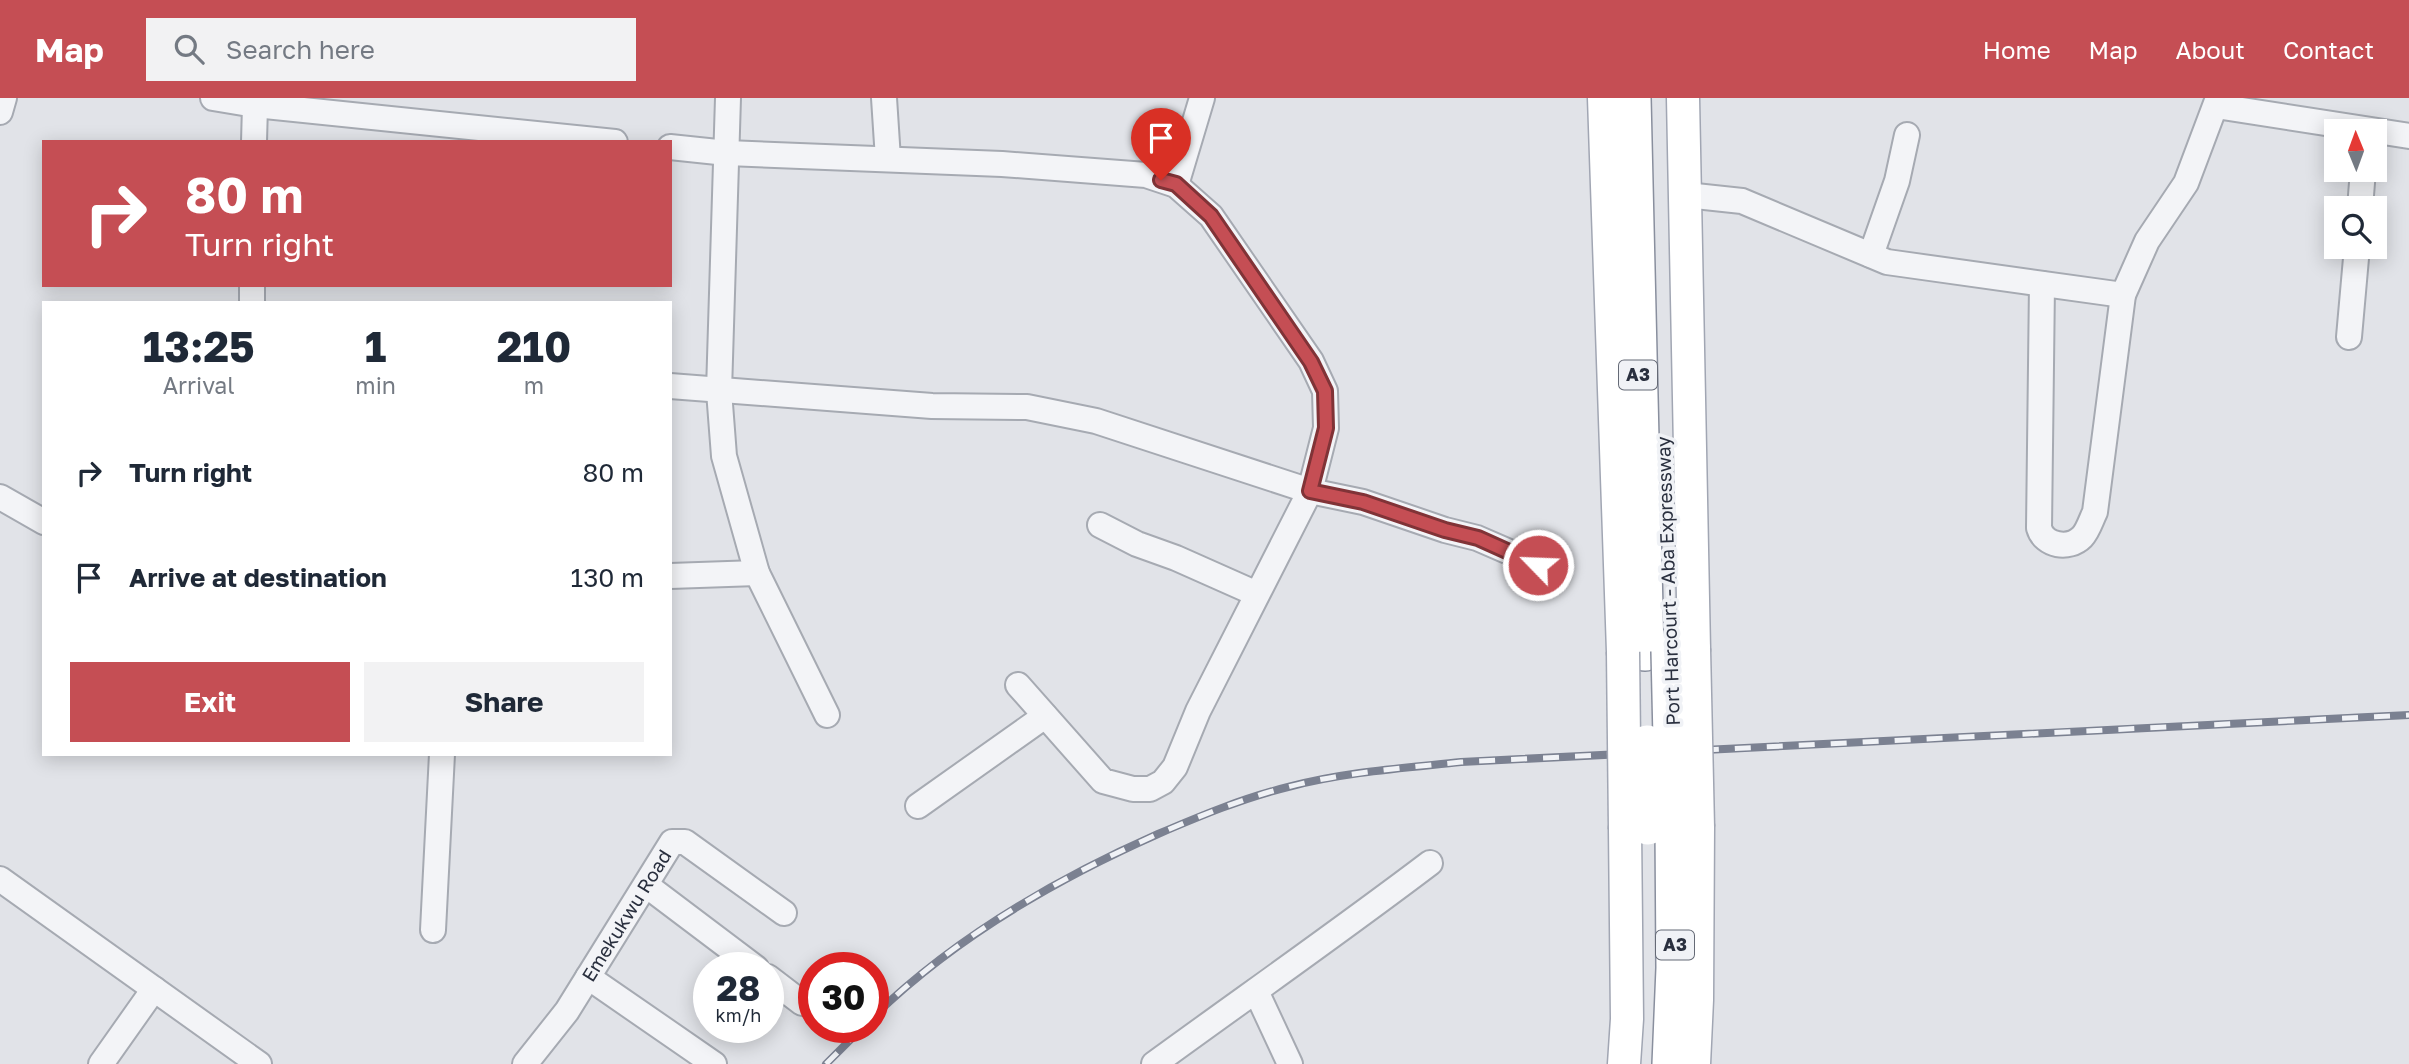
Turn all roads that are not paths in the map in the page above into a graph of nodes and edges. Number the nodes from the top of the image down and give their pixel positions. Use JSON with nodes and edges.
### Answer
{"nodes":[{"id":1,"x":4,"y":98,"type":"edge"},
{"id":2,"x":213,"y":98,"type":"edge"},
{"id":3,"x":728,"y":98,"type":"edge"},
{"id":4,"x":884,"y":98,"type":"edge"},
{"id":5,"x":1202,"y":98,"type":"edge"},
{"id":6,"x":1604,"y":98,"type":"edge"},
{"id":7,"x":1632,"y":98,"type":"edge"},
{"id":8,"x":1655,"y":98,"type":"edge"},
{"id":9,"x":1683,"y":98,"type":"edge"},
{"id":10,"x":2217,"y":102,"type":"edge"},
{"id":11,"x":269,"y":103,"type":"edge"},
{"id":12,"x":0,"y":112,"type":"edge"},
{"id":13,"x":2324,"y":122,"type":"edge"},
{"id":14,"x":2387,"y":133,"type":"edge"},
{"id":15,"x":1907,"y":135,"type":"dead end"},
{"id":16,"x":2409,"y":136,"type":"edge"},
{"id":17,"x":255,"y":140,"type":"edge"},
{"id":18,"x":597,"y":140,"type":"edge"},
{"id":19,"x":672,"y":147,"type":"edge"},
{"id":20,"x":727,"y":153,"type":"junction"},
{"id":21,"x":888,"y":159,"type":"junction"},
{"id":22,"x":1176,"y":184,"type":"junction"},
{"id":23,"x":1686,"y":195,"type":"junction"},
{"id":24,"x":1871,"y":255,"type":"junction"},
{"id":25,"x":2356,"y":259,"type":"edge"},
{"id":26,"x":2042,"y":284,"type":"junction"},
{"id":27,"x":2123,"y":295,"type":"junction"},
{"id":28,"x":2349,"y":337,"type":"dead end"},
{"id":29,"x":672,"y":386,"type":"edge"},
{"id":30,"x":719,"y":391,"type":"junction"},
{"id":31,"x":1310,"y":491,"type":"junction"},
{"id":32,"x":0,"y":497,"type":"edge"},
{"id":33,"x":42,"y":521,"type":"edge"},
{"id":34,"x":1100,"y":525,"type":"dead end"},
{"id":35,"x":1538,"y":565,"type":"dead end"},
{"id":36,"x":757,"y":573,"type":"junction"},
{"id":37,"x":672,"y":576,"type":"edge"},
{"id":38,"x":1257,"y":594,"type":"junction"},
{"id":39,"x":1658,"y":651,"type":"junction"},
{"id":40,"x":1018,"y":685,"type":"dead end"},
{"id":41,"x":827,"y":715,"type":"dead end"},
{"id":42,"x":1045,"y":716,"type":"junction"},
{"id":43,"x":442,"y":756,"type":"edge"},
{"id":44,"x":918,"y":806,"type":"dead end"},
{"id":45,"x":1661,"y":827,"type":"junction"},
{"id":46,"x":1430,"y":863,"type":"dead end"},
{"id":47,"x":0,"y":879,"type":"edge"},
{"id":48,"x":646,"y":885,"type":"junction"},
{"id":49,"x":784,"y":913,"type":"dead end"},
{"id":50,"x":433,"y":930,"type":"dead end"},
{"id":51,"x":734,"y":952,"type":"edge"},
{"id":52,"x":588,"y":976,"type":"junction"},
{"id":53,"x":154,"y":989,"type":"junction"},
{"id":54,"x":784,"y":989,"type":"edge"},
{"id":55,"x":1255,"y":990,"type":"junction"},
{"id":56,"x":798,"y":1000,"type":"edge"},
{"id":57,"x":101,"y":1064,"type":"edge"},
{"id":58,"x":259,"y":1064,"type":"edge"},
{"id":59,"x":526,"y":1064,"type":"edge"},
{"id":60,"x":714,"y":1064,"type":"edge"},
{"id":61,"x":1154,"y":1064,"type":"edge"},
{"id":62,"x":1290,"y":1064,"type":"edge"},
{"id":63,"x":1624,"y":1064,"type":"edge"},
{"id":64,"x":1647,"y":1064,"type":"edge"},
{"id":65,"x":1671,"y":1064,"type":"edge"},
{"id":66,"x":1694,"y":1064,"type":"edge"}],
"edges":[{"from":1,"to":12,"type":"street"},
{"from":2,"to":11,"type":"street"},
{"from":3,"to":20,"type":"street"},
{"from":4,"to":21,"type":"street"},
{"from":5,"to":22,"type":"street"},
{"from":6,"to":39,"type":"main road"},
{"from":7,"to":39,"type":"highway","name":"Port Harcourt - Aba Expressway","number":"A3"},
{"from":8,"to":39,"type":"highway","name":"Port Harcourt - Aba Expressway","number":"A3"},
{"from":9,"to":23,"type":"main road"},
{"from":10,"to":13,"type":"street"},
{"from":10,"to":27,"type":"street"},
{"from":11,"to":17,"type":"street"},
{"from":11,"to":18,"type":"street"},
{"from":14,"to":16,"type":"street"},
{"from":15,"to":24,"type":"street"},
{"from":19,"to":20,"type":"street"},
{"from":20,"to":21,"type":"street"},
{"from":20,"to":30,"type":"street"},
{"from":21,"to":22,"type":"street"},
{"from":22,"to":31,"type":"street"},
{"from":23,"to":24,"type":"street"},
{"from":23,"to":39,"type":"main road"},
{"from":24,"to":26,"type":"street"},
{"from":25,"to":28,"type":"street"},
{"from":26,"to":27,"type":"street"},
{"from":26,"to":27,"type":"street"},
{"from":29,"to":30,"type":"street"},
{"from":30,"to":31,"type":"street"},
{"from":30,"to":36,"type":"street"},
{"from":31,"to":35,"type":"street"},
{"from":31,"to":38,"type":"street"},
{"from":32,"to":33,"type":"street"},
{"from":34,"to":38,"type":"street"},
{"from":36,"to":37,"type":"street"},
{"from":36,"to":41,"type":"street"},
{"from":38,"to":42,"type":"street"},
{"from":39,"to":45,"type":"highway","name":"Port Harcourt - Aba Expressway","number":"A3","bridge":true},
{"from":39,"to":45,"type":"main road","bridge":true},
{"from":40,"to":42,"type":"street"},
{"from":42,"to":44,"type":"street"},
{"from":43,"to":50,"type":"street"},
{"from":45,"to":63,"type":"main road"},
{"from":45,"to":64,"type":"highway","name":"Port Harcourt - Aba Expressway","number":"A3"},
{"from":45,"to":65,"type":"highway","name":"Port Harcourt - Aba Expressway","number":"A3"},
{"from":45,"to":66,"type":"main road"},
{"from":46,"to":55,"type":"street"},
{"from":47,"to":53,"type":"street"},
{"from":48,"to":49,"type":"street","name":"Emekukwu Road"},
{"from":48,"to":51,"type":"street"},
{"from":48,"to":52,"type":"street","name":"Emekukwu Road"},
{"from":52,"to":59,"type":"street","name":"Emekukwu Road"},
{"from":52,"to":60,"type":"street"},
{"from":53,"to":57,"type":"street"},
{"from":53,"to":58,"type":"street"},
{"from":54,"to":56,"type":"street"},
{"from":55,"to":61,"type":"street"},
{"from":55,"to":62,"type":"street"}]}
